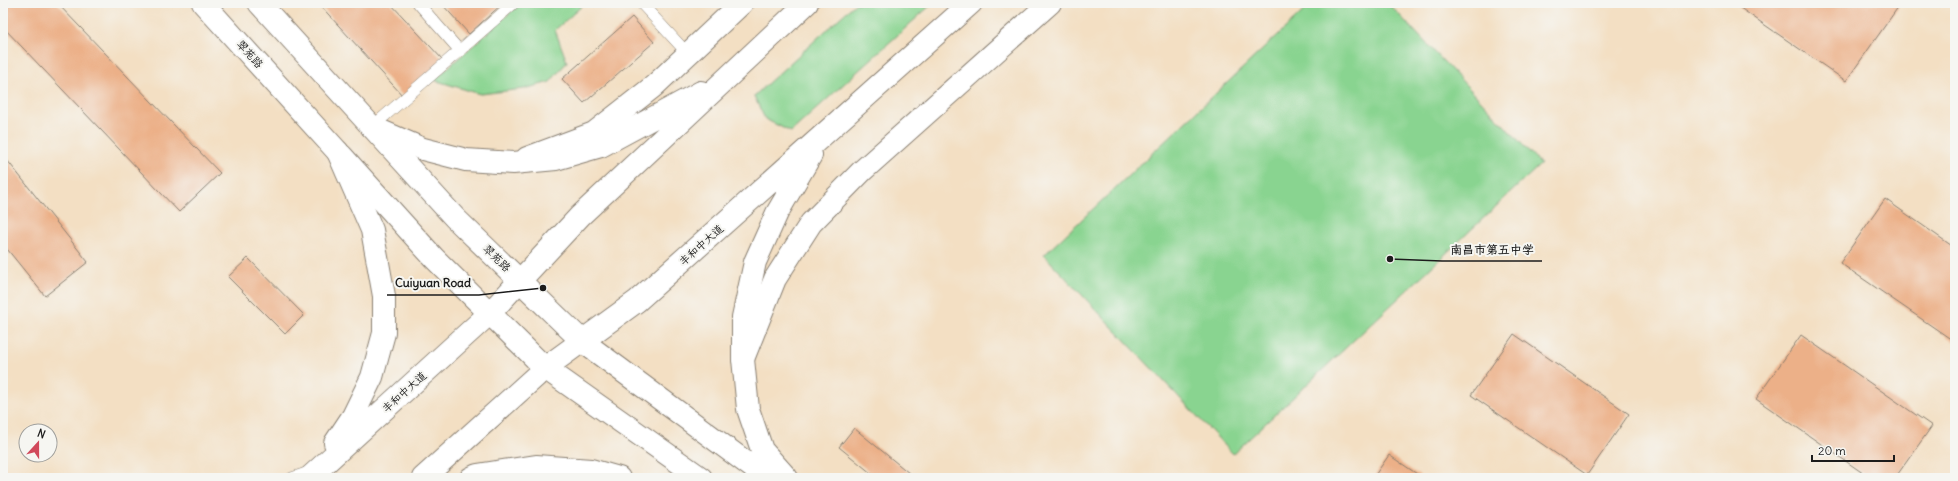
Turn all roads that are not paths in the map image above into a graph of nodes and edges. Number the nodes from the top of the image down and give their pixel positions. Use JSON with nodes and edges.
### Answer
{"nodes":[{"id":1,"x":203,"y":3,"type":"edge"},
{"id":2,"x":259,"y":3,"type":"edge"},
{"id":3,"x":418,"y":3,"type":"edge"},
{"id":4,"x":514,"y":3,"type":"edge"},
{"id":5,"x":641,"y":3,"type":"edge"},
{"id":6,"x":742,"y":3,"type":"edge"},
{"id":7,"x":807,"y":3,"type":"edge"},
{"id":8,"x":971,"y":3,"type":"edge"},
{"id":9,"x":1050,"y":3,"type":"edge"},
{"id":10,"x":460,"y":51,"type":"junction"},
{"id":11,"x":688,"y":54,"type":"junction"},
{"id":12,"x":727,"y":78,"type":"junction"},
{"id":13,"x":372,"y":127,"type":"junction"},
{"id":14,"x":822,"y":137,"type":"junction"},
{"id":15,"x":338,"y":152,"type":"junction"},
{"id":16,"x":513,"y":164,"type":"junction"},
{"id":17,"x":520,"y":281,"type":"junction"},
{"id":18,"x":489,"y":314,"type":"junction"},
{"id":19,"x":582,"y":341,"type":"junction"},
{"id":20,"x":743,"y":359,"type":"junction"},
{"id":21,"x":545,"y":368,"type":"junction"},
{"id":22,"x":314,"y":474,"type":"edge"},
{"id":23,"x":292,"y":478,"type":"edge"},
{"id":24,"x":423,"y":478,"type":"edge"},
{"id":25,"x":470,"y":478,"type":"edge"},
{"id":26,"x":619,"y":478,"type":"edge"},
{"id":27,"x":701,"y":478,"type":"edge"},
{"id":28,"x":767,"y":478,"type":"edge"},
{"id":29,"x":787,"y":478,"type":"edge"}],
"edges":[{"from":1,"to":15,"type":"main road","name":"翠苑路"},
{"from":2,"to":13,"type":"main road","name":"翠苑路"},
{"from":3,"to":10,"type":"lane"},
{"from":4,"to":10,"type":"lane"},
{"from":5,"to":11,"type":"lane"},
{"from":6,"to":11,"type":"main road"},
{"from":7,"to":12,"type":"main road","name":"丰和中大道"},
{"from":8,"to":14,"type":"main road","name":"丰和中大道"},
{"from":9,"to":20,"type":"main road"},
{"from":10,"to":13,"type":"lane"},
{"from":11,"to":16,"type":"main road"},
{"from":12,"to":16,"type":"main road"},
{"from":12,"to":17,"type":"main road","name":"丰和中大道"},
{"from":13,"to":16,"type":"main road"},
{"from":13,"to":17,"type":"main road","name":"翠苑路"},
{"from":14,"to":19,"type":"main road","name":"丰和中大道"},
{"from":14,"to":20,"type":"main road"},
{"from":15,"to":18,"type":"main road","name":"翠苑路"},
{"from":15,"to":22,"type":"main road"},
{"from":17,"to":18,"type":"main road","name":"丰和中大道"},
{"from":17,"to":19,"type":"main road","name":"翠苑路"},
{"from":18,"to":21,"type":"main road","name":"翠苑路"},
{"from":18,"to":22,"type":"main road","name":"丰和中大道"},
{"from":19,"to":21,"type":"main road","name":"丰和中大道"},
{"from":19,"to":28,"type":"main road","name":"翠苑路"},
{"from":20,"to":29,"type":"main road"},
{"from":21,"to":24,"type":"main road","name":"丰和中大道"},
{"from":21,"to":27,"type":"main road","name":"翠苑路"},
{"from":22,"to":23,"type":"lane"},
{"from":25,"to":26,"type":"main road"}]}
